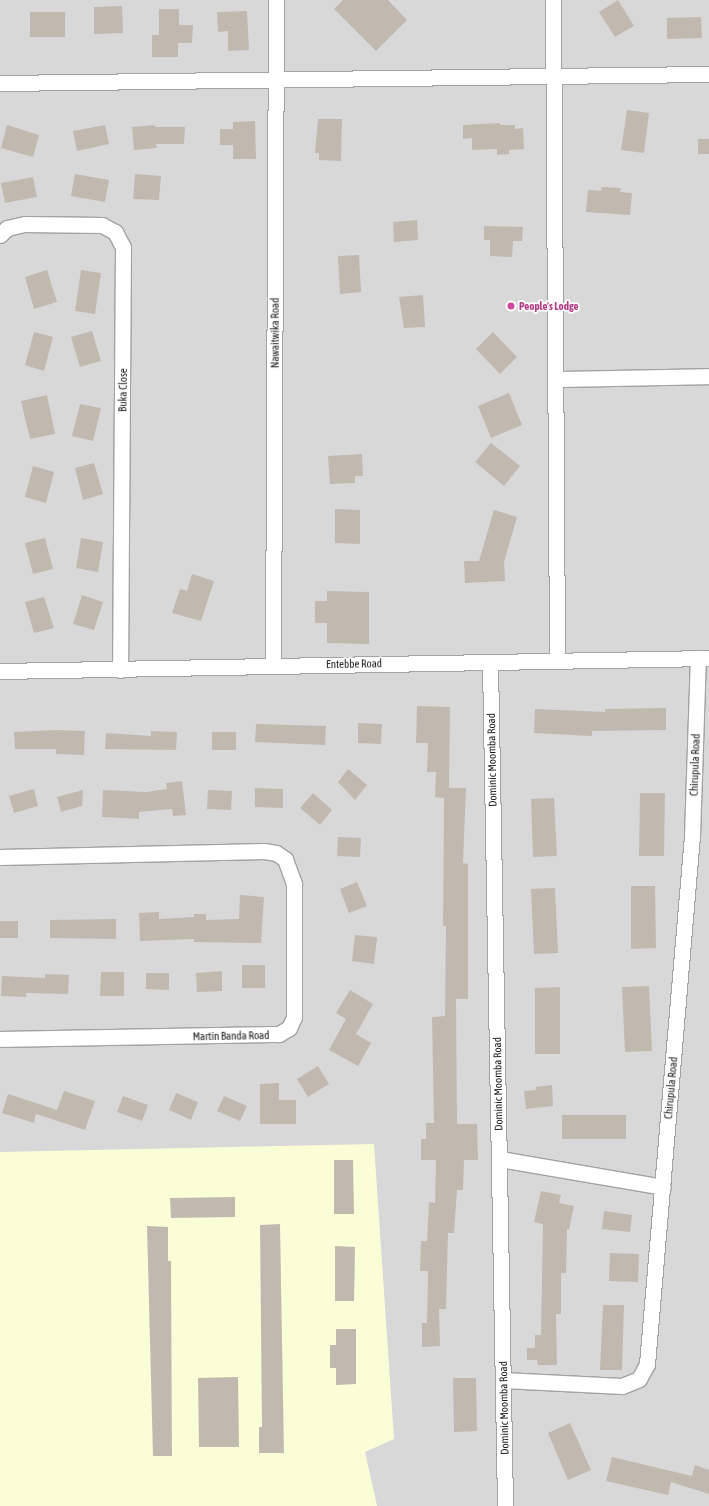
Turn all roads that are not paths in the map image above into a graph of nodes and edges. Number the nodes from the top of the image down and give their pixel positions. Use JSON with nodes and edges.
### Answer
{"nodes":[{"id":1,"x":276,"y":0,"type":"edge"},
{"id":2,"x":554,"y":0,"type":"edge"},
{"id":3,"x":709,"y":74,"type":"edge"},
{"id":4,"x":554,"y":76,"type":"junction"},
{"id":5,"x":276,"y":82,"type":"junction"},
{"id":6,"x":0,"y":83,"type":"edge"},
{"id":7,"x":0,"y":235,"type":"edge"},
{"id":8,"x":709,"y":376,"type":"edge"},
{"id":9,"x":555,"y":379,"type":"junction"},
{"id":10,"x":703,"y":658,"type":"edge"},
{"id":11,"x":557,"y":661,"type":"junction"},
{"id":12,"x":490,"y":662,"type":"junction"},
{"id":13,"x":273,"y":665,"type":"junction"},
{"id":14,"x":120,"y":670,"type":"junction"},
{"id":15,"x":0,"y":671,"type":"edge"},
{"id":16,"x":0,"y":857,"type":"edge"},
{"id":17,"x":0,"y":1039,"type":"edge"},
{"id":18,"x":500,"y":1159,"type":"junction"},
{"id":19,"x":663,"y":1187,"type":"junction"},
{"id":20,"x":503,"y":1380,"type":"junction"},
{"id":21,"x":505,"y":1506,"type":"edge"}],
"edges":[{"from":1,"to":5,"type":"street","name":"Nawaitwika Road"},
{"from":2,"to":4,"type":"street"},
{"from":3,"to":4,"type":"street"},
{"from":4,"to":5,"type":"street"},
{"from":4,"to":9,"type":"street"},
{"from":5,"to":6,"type":"street"},
{"from":5,"to":13,"type":"street","name":"Nawaitwika Road"},
{"from":7,"to":14,"type":"street","name":"Buka Close"},
{"from":8,"to":9,"type":"street"},
{"from":9,"to":11,"type":"street"},
{"from":10,"to":11,"type":"street","name":"Entebbe Road"},
{"from":10,"to":19,"type":"street","name":"Chirupula Road"},
{"from":11,"to":12,"type":"street","name":"Entebbe Road"},
{"from":12,"to":13,"type":"street","name":"Entebbe Road"},
{"from":12,"to":18,"type":"street","name":"Dominic Moomba Road"},
{"from":13,"to":14,"type":"street","name":"Entebbe Road"},
{"from":14,"to":15,"type":"street","name":"Entebbe Road"},
{"from":16,"to":17,"type":"street","name":"Martin Banda Road"},
{"from":18,"to":19,"type":"street"},
{"from":18,"to":20,"type":"street","name":"Dominic Moomba Road"},
{"from":19,"to":20,"type":"street","name":"Chirupula Road"},
{"from":20,"to":21,"type":"street","name":"Dominic Moomba Road"}]}
